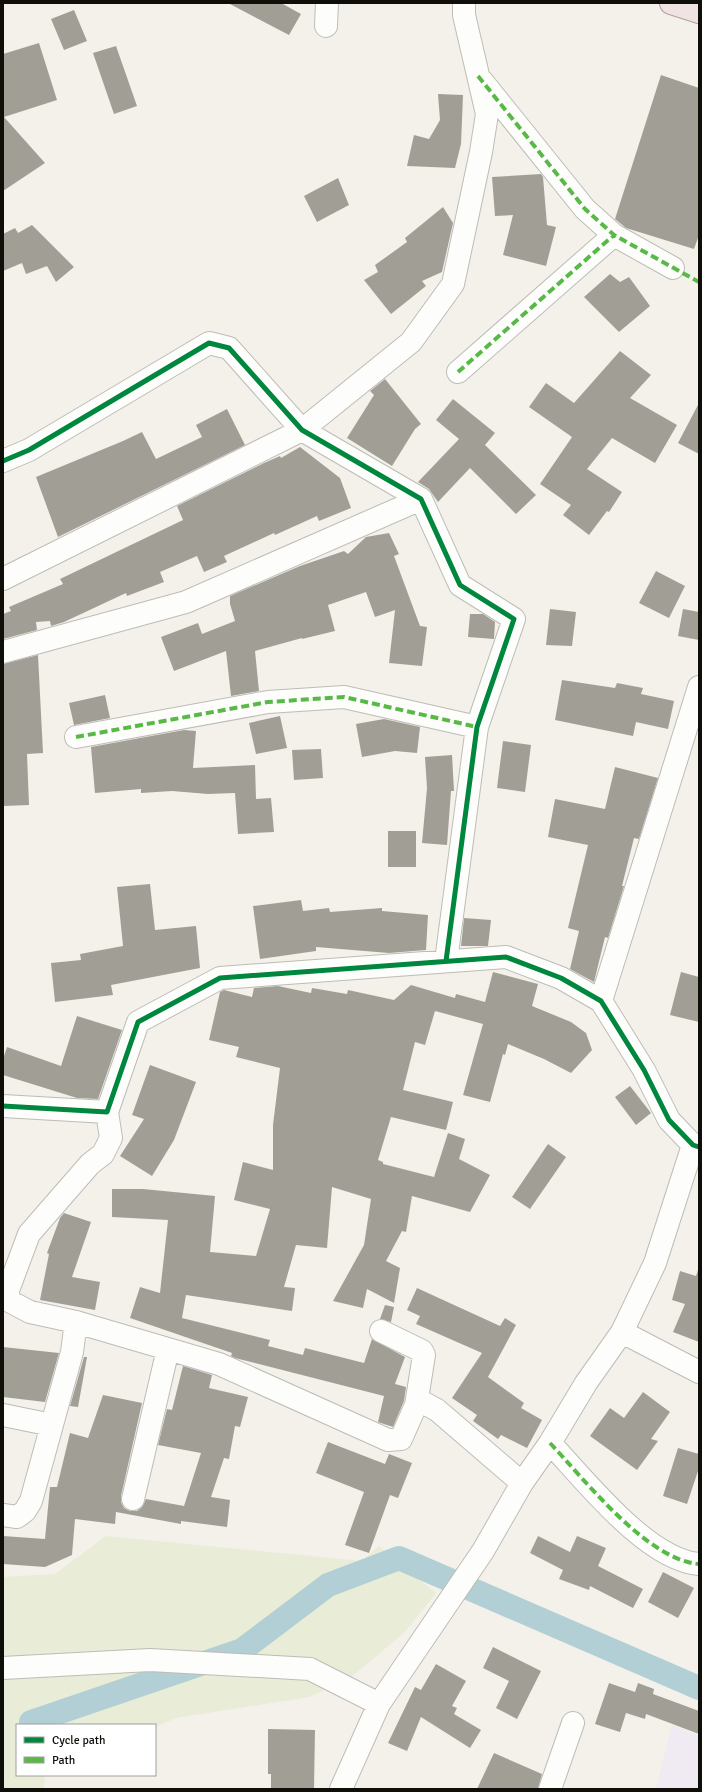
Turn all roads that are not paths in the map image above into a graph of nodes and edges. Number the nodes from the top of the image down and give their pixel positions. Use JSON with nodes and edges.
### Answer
{"nodes":[{"id":1,"x":327,"y":3,"type":"edge"},
{"id":2,"x":464,"y":3,"type":"edge"},
{"id":3,"x":671,"y":3,"type":"edge"},
{"id":4,"x":699,"y":12,"type":"edge"},
{"id":5,"x":326,"y":26,"type":"dead end"},
{"id":6,"x":478,"y":76,"type":"junction"},
{"id":7,"x":614,"y":235,"type":"junction"},
{"id":8,"x":673,"y":268,"type":"dead end"},
{"id":9,"x":458,"y":372,"type":"dead end"},
{"id":10,"x":302,"y":430,"type":"junction"},
{"id":11,"x":3,"y":461,"type":"edge"},
{"id":12,"x":421,"y":499,"type":"junction"},
{"id":13,"x":3,"y":579,"type":"edge"},
{"id":14,"x":3,"y":652,"type":"edge"},
{"id":15,"x":699,"y":687,"type":"edge"},
{"id":16,"x":478,"y":727,"type":"junction"},
{"id":17,"x":76,"y":737,"type":"dead end"},
{"id":18,"x":446,"y":961,"type":"junction"},
{"id":19,"x":600,"y":1001,"type":"junction"},
{"id":20,"x":3,"y":1106,"type":"edge"},
{"id":21,"x":107,"y":1112,"type":"junction"},
{"id":22,"x":696,"y":1146,"type":"edge"},
{"id":23,"x":76,"y":1322,"type":"junction"},
{"id":24,"x":381,"y":1332,"type":"dead end"},
{"id":25,"x":622,"y":1332,"type":"junction"},
{"id":26,"x":168,"y":1349,"type":"junction"},
{"id":27,"x":699,"y":1372,"type":"edge"},
{"id":28,"x":416,"y":1405,"type":"junction"},
{"id":29,"x":3,"y":1415,"type":"edge"},
{"id":30,"x":52,"y":1425,"type":"junction"},
{"id":31,"x":550,"y":1443,"type":"junction"},
{"id":32,"x":522,"y":1483,"type":"junction"},
{"id":33,"x":134,"y":1499,"type":"dead end"},
{"id":34,"x":3,"y":1514,"type":"edge"},
{"id":35,"x":699,"y":1564,"type":"edge"},
{"id":36,"x":3,"y":1668,"type":"edge"},
{"id":37,"x":378,"y":1704,"type":"junction"},
{"id":38,"x":574,"y":1723,"type":"dead end"},
{"id":39,"x":342,"y":1789,"type":"edge"},
{"id":40,"x":550,"y":1789,"type":"edge"}],
"edges":[{"from":1,"to":5,"type":"street"},
{"from":2,"to":6,"type":"street"},
{"from":3,"to":4,"type":"main road"},
{"from":6,"to":7,"type":"street"},
{"from":6,"to":10,"type":"street"},
{"from":7,"to":8,"type":"street"},
{"from":7,"to":9,"type":"street"},
{"from":10,"to":11,"type":"street"},
{"from":10,"to":12,"type":"street"},
{"from":10,"to":13,"type":"street"},
{"from":12,"to":14,"type":"street"},
{"from":12,"to":16,"type":"street"},
{"from":15,"to":19,"type":"street"},
{"from":16,"to":17,"type":"street"},
{"from":16,"to":18,"type":"street"},
{"from":18,"to":19,"type":"street"},
{"from":18,"to":21,"type":"street"},
{"from":19,"to":22,"type":"street"},
{"from":20,"to":21,"type":"street"},
{"from":21,"to":23,"type":"street"},
{"from":22,"to":25,"type":"street"},
{"from":23,"to":26,"type":"street"},
{"from":23,"to":30,"type":"street"},
{"from":24,"to":28,"type":"street"},
{"from":25,"to":27,"type":"street"},
{"from":25,"to":31,"type":"street"},
{"from":26,"to":28,"type":"street"},
{"from":26,"to":33,"type":"street"},
{"from":28,"to":32,"type":"street"},
{"from":29,"to":30,"type":"street"},
{"from":30,"to":34,"type":"street"},
{"from":31,"to":32,"type":"street"},
{"from":31,"to":35,"type":"street"},
{"from":32,"to":37,"type":"street"},
{"from":36,"to":37,"type":"street"},
{"from":37,"to":39,"type":"street"},
{"from":38,"to":40,"type":"street"}]}
